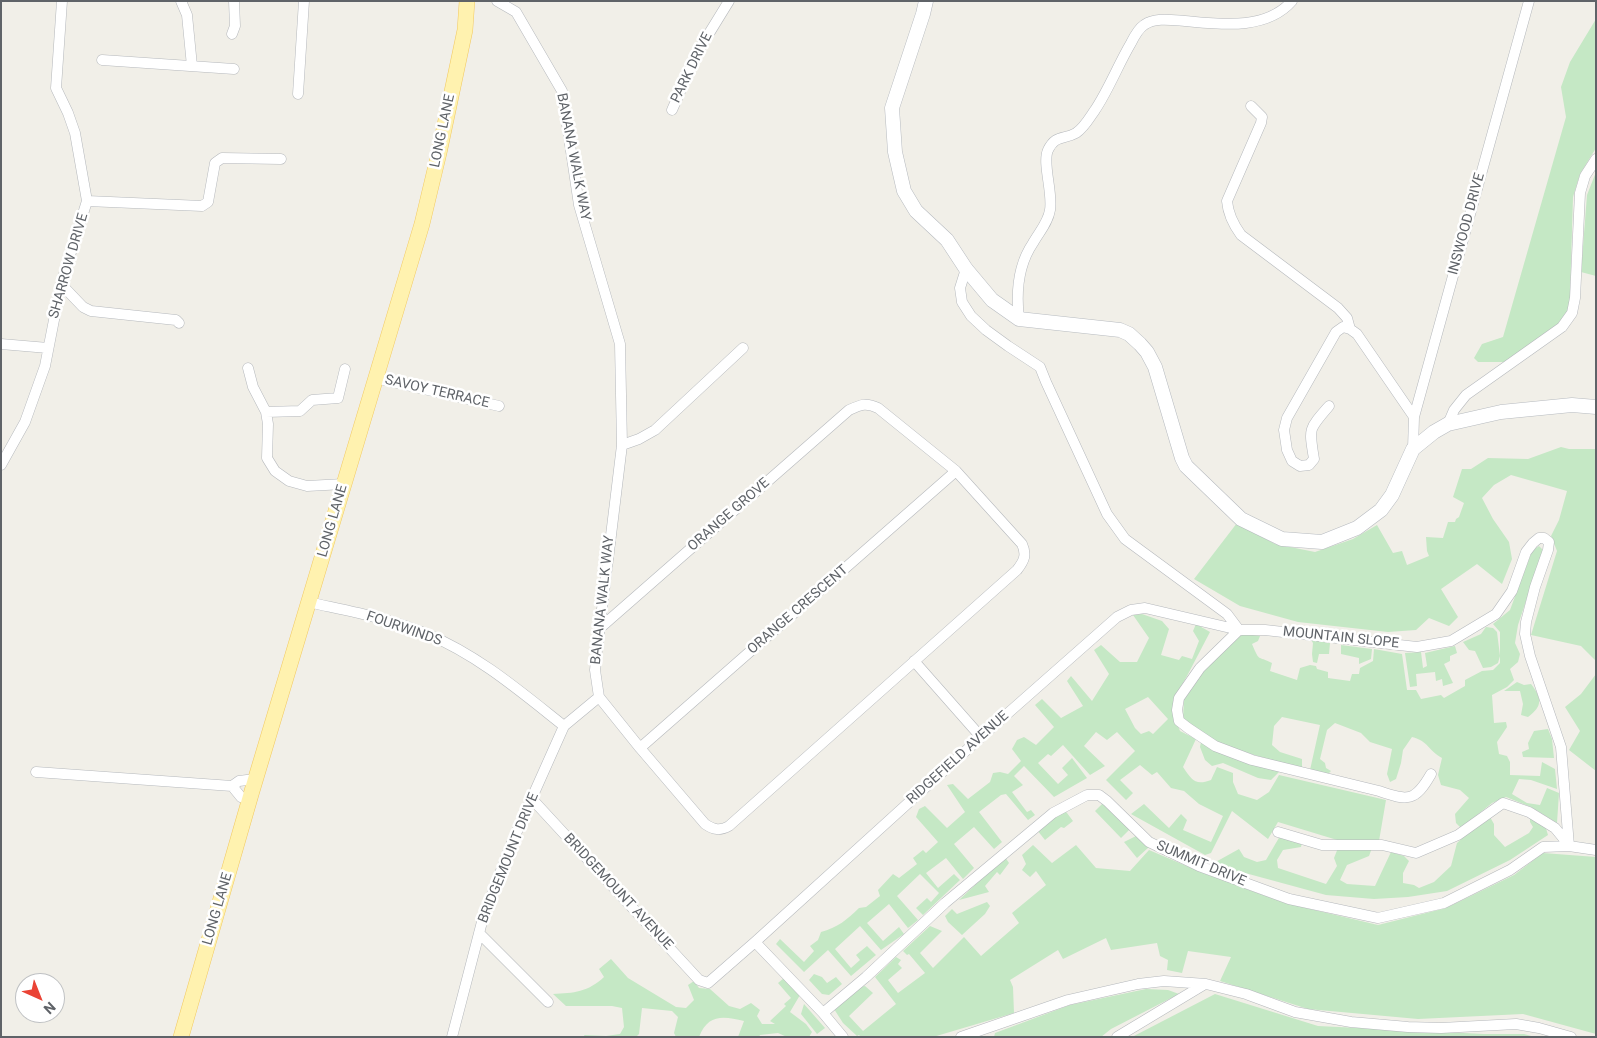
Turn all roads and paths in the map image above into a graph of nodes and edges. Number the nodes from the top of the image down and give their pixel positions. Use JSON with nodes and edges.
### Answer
{"nodes":[{"id":1,"x":62,"y":1,"type":"edge"},
{"id":2,"x":181,"y":1,"type":"edge"},
{"id":3,"x":234,"y":1,"type":"edge"},
{"id":4,"x":304,"y":1,"type":"edge"},
{"id":5,"x":467,"y":1,"type":"edge"},
{"id":6,"x":497,"y":1,"type":"edge"},
{"id":7,"x":729,"y":1,"type":"edge"},
{"id":8,"x":926,"y":1,"type":"edge"},
{"id":9,"x":1292,"y":1,"type":"edge"},
{"id":10,"x":1529,"y":1,"type":"edge"},
{"id":11,"x":232,"y":34,"type":"dead end"},
{"id":12,"x":102,"y":60,"type":"dead end"},
{"id":13,"x":192,"y":66,"type":"junction"},
{"id":14,"x":234,"y":68,"type":"dead end"},
{"id":15,"x":298,"y":94,"type":"dead end"},
{"id":16,"x":1252,"y":106,"type":"dead end"},
{"id":17,"x":672,"y":110,"type":"dead end"},
{"id":18,"x":281,"y":159,"type":"dead end"},
{"id":19,"x":1596,"y":159,"type":"edge"},
{"id":20,"x":87,"y":201,"type":"junction"},
{"id":21,"x":966,"y":270,"type":"junction"},
{"id":22,"x":61,"y":284,"type":"junction"},
{"id":23,"x":1019,"y":319,"type":"junction"},
{"id":24,"x":179,"y":323,"type":"dead end"},
{"id":25,"x":1350,"y":328,"type":"junction"},
{"id":26,"x":1,"y":344,"type":"edge"},
{"id":27,"x":48,"y":348,"type":"junction"},
{"id":28,"x":743,"y":348,"type":"dead end"},
{"id":29,"x":248,"y":368,"type":"dead end"},
{"id":30,"x":346,"y":369,"type":"dead end"},
{"id":31,"x":375,"y":378,"type":"junction"},
{"id":32,"x":499,"y":406,"type":"dead end"},
{"id":33,"x":1329,"y":406,"type":"dead end"},
{"id":34,"x":1596,"y":407,"type":"edge"},
{"id":35,"x":266,"y":412,"type":"junction"},
{"id":36,"x":1414,"y":417,"type":"junction"},
{"id":37,"x":1448,"y":424,"type":"junction"},
{"id":38,"x":622,"y":445,"type":"junction"},
{"id":39,"x":1413,"y":448,"type":"junction"},
{"id":40,"x":1,"y":465,"type":"edge"},
{"id":41,"x":956,"y":471,"type":"junction"},
{"id":42,"x":344,"y":484,"type":"junction"},
{"id":43,"x":308,"y":602,"type":"junction"},
{"id":44,"x":600,"y":628,"type":"junction"},
{"id":45,"x":1239,"y":630,"type":"junction"},
{"id":46,"x":914,"y":661,"type":"junction"},
{"id":47,"x":599,"y":697,"type":"junction"},
{"id":48,"x":564,"y":726,"type":"junction"},
{"id":49,"x":981,"y":737,"type":"junction"},
{"id":50,"x":640,"y":748,"type":"junction"},
{"id":51,"x":36,"y":772,"type":"dead end"},
{"id":52,"x":1431,"y":774,"type":"dead end"},
{"id":53,"x":255,"y":779,"type":"junction"},
{"id":54,"x":232,"y":786,"type":"junction"},
{"id":55,"x":532,"y":799,"type":"junction"},
{"id":56,"x":249,"y":800,"type":"junction"},
{"id":57,"x":1278,"y":832,"type":"dead end"},
{"id":58,"x":1569,"y":846,"type":"junction"},
{"id":59,"x":1596,"y":850,"type":"edge"},
{"id":60,"x":479,"y":933,"type":"junction"},
{"id":61,"x":755,"y":942,"type":"junction"},
{"id":62,"x":705,"y":983,"type":"joint"},
{"id":63,"x":1206,"y":984,"type":"junction"},
{"id":64,"x":548,"y":1002,"type":"dead end"},
{"id":65,"x":823,"y":1013,"type":"junction"},
{"id":66,"x":182,"y":1037,"type":"edge"},
{"id":67,"x":452,"y":1037,"type":"edge"},
{"id":68,"x":843,"y":1037,"type":"edge"},
{"id":69,"x":960,"y":1037,"type":"edge"},
{"id":70,"x":1117,"y":1037,"type":"edge"},
{"id":71,"x":1571,"y":1037,"type":"edge"}],
"edges":[{"from":1,"to":20,"type":"street","name":"SHARROW DRIVE"},
{"from":2,"to":13,"type":"street"},
{"from":3,"to":11,"type":"street"},
{"from":4,"to":15,"type":"street"},
{"from":5,"to":31,"type":"main road","name":"LONG LANE"},
{"from":6,"to":38,"type":"street","name":"BANANA WALK WAY"},
{"from":7,"to":17,"type":"street","name":"PARK DRIVE"},
{"from":8,"to":21,"type":"street"},
{"from":9,"to":23,"type":"street"},
{"from":10,"to":36,"type":"street","name":"INSWOOD DRIVE"},
{"from":12,"to":13,"type":"street"},
{"from":13,"to":14,"type":"street"},
{"from":16,"to":25,"type":"street"},
{"from":18,"to":20,"type":"street"},
{"from":19,"to":37,"type":"street"},
{"from":20,"to":22,"type":"street","name":"SHARROW DRIVE"},
{"from":21,"to":23,"type":"street"},
{"from":21,"to":45,"type":"street"},
{"from":22,"to":24,"type":"street"},
{"from":22,"to":27,"type":"street","name":"SHARROW DRIVE"},
{"from":23,"to":39,"type":"street"},
{"from":25,"to":33,"type":"street"},
{"from":25,"to":36,"type":"street"},
{"from":26,"to":27,"type":"street"},
{"from":27,"to":40,"type":"street","name":"SHARROW DRIVE"},
{"from":28,"to":38,"type":"street"},
{"from":29,"to":35,"type":"street"},
{"from":30,"to":35,"type":"street"},
{"from":31,"to":32,"type":"street","name":"SAVOY TERRACE"},
{"from":31,"to":42,"type":"main road","name":"LONG LANE"},
{"from":34,"to":37,"type":"street"},
{"from":35,"to":42,"type":"street"},
{"from":36,"to":39,"type":"street","name":"INSWOOD DRIVE"},
{"from":37,"to":39,"type":"street"},
{"from":38,"to":44,"type":"street","name":"BANANA WALK WAY"},
{"from":41,"to":44,"type":"street","name":"ORANGE GROVE"},
{"from":41,"to":46,"type":"street"},
{"from":41,"to":50,"type":"street","name":"ORANGE CRESCENT"},
{"from":42,"to":43,"type":"main road","name":"LONG LANE"},
{"from":43,"to":48,"type":"street","name":"FOURWINDS"},
{"from":43,"to":53,"type":"main road","name":"LONG LANE"},
{"from":44,"to":47,"type":"street","name":"BANANA WALK WAY"},
{"from":45,"to":49,"type":"street","name":"RIDGEFIELD AVENUE"},
{"from":45,"to":52,"type":"street"},
{"from":45,"to":58,"type":"street","name":"MOUNTAIN SLOPE"},
{"from":46,"to":49,"type":"street"},
{"from":46,"to":50,"type":"street"},
{"from":47,"to":48,"type":"street","name":"BRIDGEMOUNT DRIVE"},
{"from":47,"to":50,"type":"street"},
{"from":48,"to":55,"type":"street","name":"BRIDGEMOUNT DRIVE"},
{"from":49,"to":61,"type":"street","name":"RIDGEFIELD AVENUE"},
{"from":51,"to":54,"type":"street"},
{"from":53,"to":54,"type":"street"},
{"from":53,"to":56,"type":"main road","name":"LONG LANE"},
{"from":54,"to":56,"type":"street"},
{"from":55,"to":60,"type":"street","name":"BRIDGEMOUNT DRIVE"},
{"from":55,"to":62,"type":"street","name":"BRIDGEMOUNT AVENUE"},
{"from":56,"to":66,"type":"main road","name":"LONG LANE"},
{"from":57,"to":58,"type":"street"},
{"from":58,"to":59,"type":"street","name":"SUMMIT DRIVE"},
{"from":58,"to":65,"type":"street","name":"SUMMIT DRIVE"},
{"from":60,"to":64,"type":"street"},
{"from":60,"to":67,"type":"street","name":"BRIDGEMOUNT DRIVE"},
{"from":61,"to":62,"type":"street","name":"RIDGEFIELD AVENUE"},
{"from":61,"to":65,"type":"street"},
{"from":63,"to":69,"type":"street"},
{"from":63,"to":70,"type":"street"},
{"from":63,"to":71,"type":"street"},
{"from":65,"to":68,"type":"street"}]}
